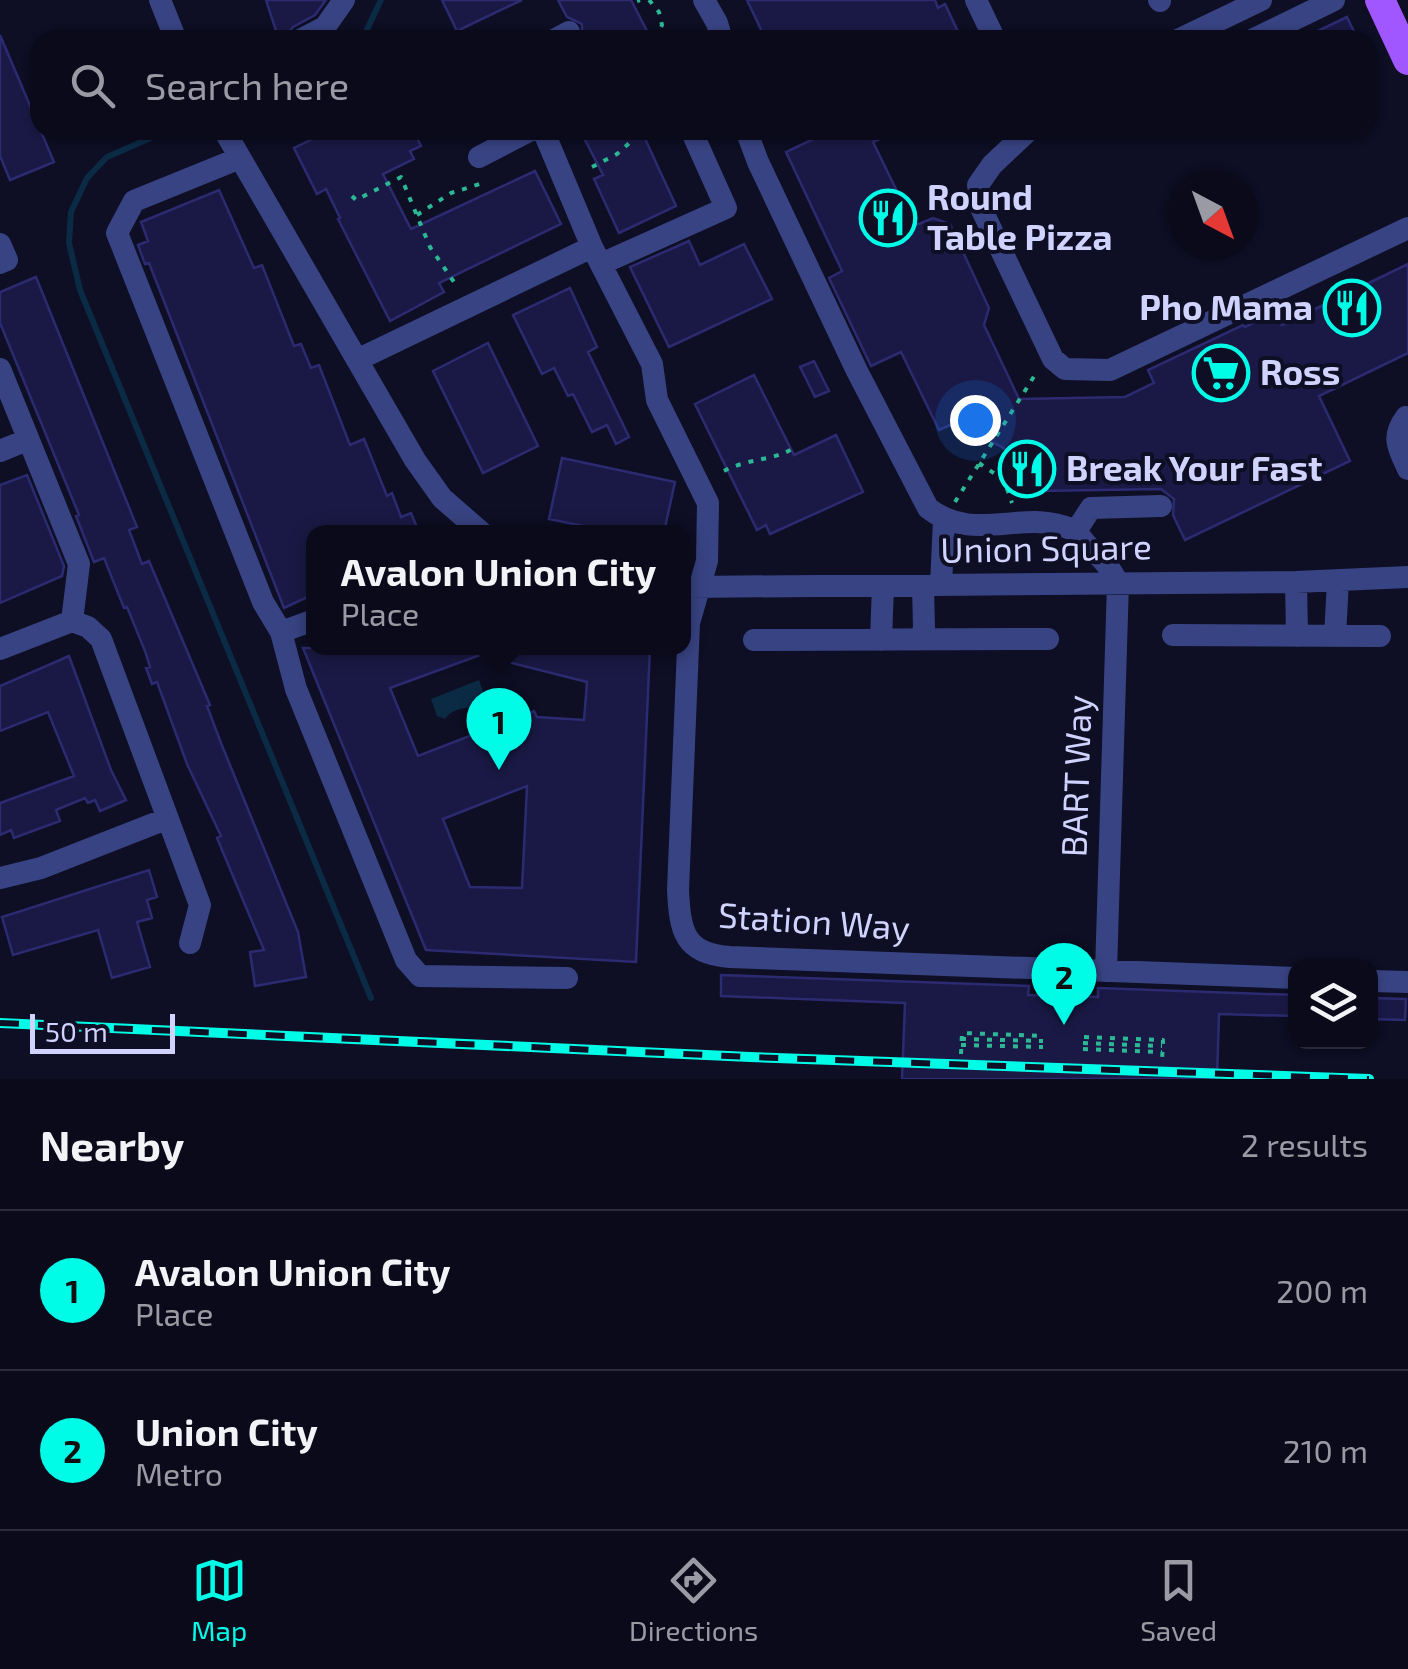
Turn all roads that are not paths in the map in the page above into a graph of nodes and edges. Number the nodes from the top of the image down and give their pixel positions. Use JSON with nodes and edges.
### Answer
{"nodes":[{"id":1,"x":160,"y":0,"type":"edge"},
{"id":2,"x":344,"y":0,"type":"edge"},
{"id":3,"x":704,"y":0,"type":"edge"},
{"id":4,"x":976,"y":0,"type":"edge"},
{"id":5,"x":1261,"y":0,"type":"edge"},
{"id":6,"x":1334,"y":0,"type":"edge"},
{"id":7,"x":1380,"y":0,"type":"edge"},
{"id":8,"x":172,"y":30,"type":"edge"},
{"id":9,"x":318,"y":30,"type":"edge"},
{"id":10,"x":720,"y":30,"type":"edge"},
{"id":11,"x":990,"y":30,"type":"edge"},
{"id":12,"x":1199,"y":30,"type":"edge"},
{"id":13,"x":1272,"y":30,"type":"edge"},
{"id":14,"x":1408,"y":60,"type":"edge"},
{"id":15,"x":230,"y":140,"type":"edge"},
{"id":16,"x":511,"y":140,"type":"edge"},
{"id":17,"x":547,"y":140,"type":"edge"},
{"id":18,"x":695,"y":140,"type":"edge"},
{"id":19,"x":750,"y":140,"type":"edge"},
{"id":20,"x":1019,"y":140,"type":"edge"},
{"id":21,"x":479,"y":157,"type":"dead end"},
{"id":22,"x":240,"y":158,"type":"junction"},
{"id":23,"x":1408,"y":228,"type":"edge"},
{"id":24,"x":0,"y":244,"type":"edge"},
{"id":25,"x":597,"y":256,"type":"junction"},
{"id":26,"x":0,"y":263,"type":"edge"},
{"id":27,"x":356,"y":360,"type":"junction"},
{"id":28,"x":0,"y":369,"type":"edge"},
{"id":29,"x":1406,"y":417,"type":"edge"},
{"id":30,"x":27,"y":440,"type":"junction"},
{"id":31,"x":0,"y":451,"type":"edge"},
{"id":32,"x":1408,"y":469,"type":"edge"},
{"id":33,"x":1162,"y":506,"type":"dead end"},
{"id":34,"x":944,"y":520,"type":"junction"},
{"id":35,"x":470,"y":525,"type":"edge"},
{"id":36,"x":1076,"y":531,"type":"junction"},
{"id":37,"x":1408,"y":577,"type":"edge"},
{"id":38,"x":1338,"y":580,"type":"junction"},
{"id":39,"x":1296,"y":582,"type":"junction"},
{"id":40,"x":1118,"y":583,"type":"junction"},
{"id":41,"x":932,"y":585,"type":"junction"},
{"id":42,"x":883,"y":586,"type":"junction"},
{"id":43,"x":692,"y":587,"type":"edge"},
{"id":44,"x":72,"y":621,"type":"junction"},
{"id":45,"x":306,"y":623,"type":"edge"},
{"id":46,"x":281,"y":632,"type":"junction"},
{"id":47,"x":1173,"y":635,"type":"dead end"},
{"id":48,"x":1297,"y":636,"type":"junction"},
{"id":49,"x":1335,"y":636,"type":"junction"},
{"id":50,"x":1380,"y":636,"type":"dead end"},
{"id":51,"x":921,"y":639,"type":"junction"},
{"id":52,"x":1048,"y":639,"type":"dead end"},
{"id":53,"x":754,"y":640,"type":"dead end"},
{"id":54,"x":880,"y":640,"type":"junction"},
{"id":55,"x":0,"y":649,"type":"edge"},
{"id":56,"x":688,"y":655,"type":"edge"},
{"id":57,"x":166,"y":819,"type":"junction"},
{"id":58,"x":0,"y":878,"type":"edge"},
{"id":59,"x":190,"y":943,"type":"dead end"},
{"id":60,"x":1106,"y":971,"type":"junction"},
{"id":61,"x":567,"y":978,"type":"dead end"},
{"id":62,"x":1288,"y":978,"type":"edge"},
{"id":63,"x":1378,"y":980,"type":"edge"},
{"id":64,"x":1408,"y":982,"type":"edge"}],
"edges":[{"from":1,"to":8,"type":"street"},
{"from":2,"to":9,"type":"street"},
{"from":3,"to":10,"type":"street"},
{"from":4,"to":11,"type":"street"},
{"from":5,"to":12,"type":"street"},
{"from":6,"to":13,"type":"street"},
{"from":7,"to":14,"type":"main road"},
{"from":15,"to":22,"type":"street"},
{"from":16,"to":21,"type":"street"},
{"from":17,"to":25,"type":"street","name":"Station Way"},
{"from":18,"to":25,"type":"street"},
{"from":19,"to":34,"type":"street"},
{"from":20,"to":23,"type":"street"},
{"from":22,"to":27,"type":"street"},
{"from":22,"to":46,"type":"street"},
{"from":24,"to":26,"type":"street"},
{"from":25,"to":27,"type":"street"},
{"from":25,"to":43,"type":"street","name":"Station Way"},
{"from":27,"to":35,"type":"street"},
{"from":28,"to":30,"type":"street"},
{"from":29,"to":32,"type":"street"},
{"from":30,"to":31,"type":"street"},
{"from":30,"to":44,"type":"street"},
{"from":33,"to":36,"type":"street"},
{"from":34,"to":36,"type":"street"},
{"from":34,"to":41,"type":"street"},
{"from":36,"to":40,"type":"street"},
{"from":37,"to":38,"type":"street","name":"Union Square"},
{"from":38,"to":39,"type":"street","name":"Union Square"},
{"from":38,"to":49,"type":"street"},
{"from":39,"to":40,"type":"street","name":"Union Square"},
{"from":39,"to":48,"type":"street"},
{"from":40,"to":41,"type":"street","name":"Union Square"},
{"from":40,"to":60,"type":"street","name":"BART Way"},
{"from":41,"to":42,"type":"street","name":"Union Square"},
{"from":41,"to":51,"type":"street"},
{"from":42,"to":43,"type":"street","name":"Union Square"},
{"from":42,"to":54,"type":"street"},
{"from":44,"to":55,"type":"street"},
{"from":44,"to":57,"type":"street"},
{"from":45,"to":46,"type":"street"},
{"from":46,"to":61,"type":"street"},
{"from":47,"to":48,"type":"street"},
{"from":48,"to":49,"type":"street"},
{"from":49,"to":50,"type":"street"},
{"from":51,"to":52,"type":"street"},
{"from":51,"to":54,"type":"street"},
{"from":53,"to":54,"type":"street"},
{"from":56,"to":60,"type":"street","name":"Station Way"},
{"from":57,"to":58,"type":"street"},
{"from":57,"to":59,"type":"street"},
{"from":60,"to":62,"type":"street","name":"Station Way"},
{"from":63,"to":64,"type":"street"}]}
